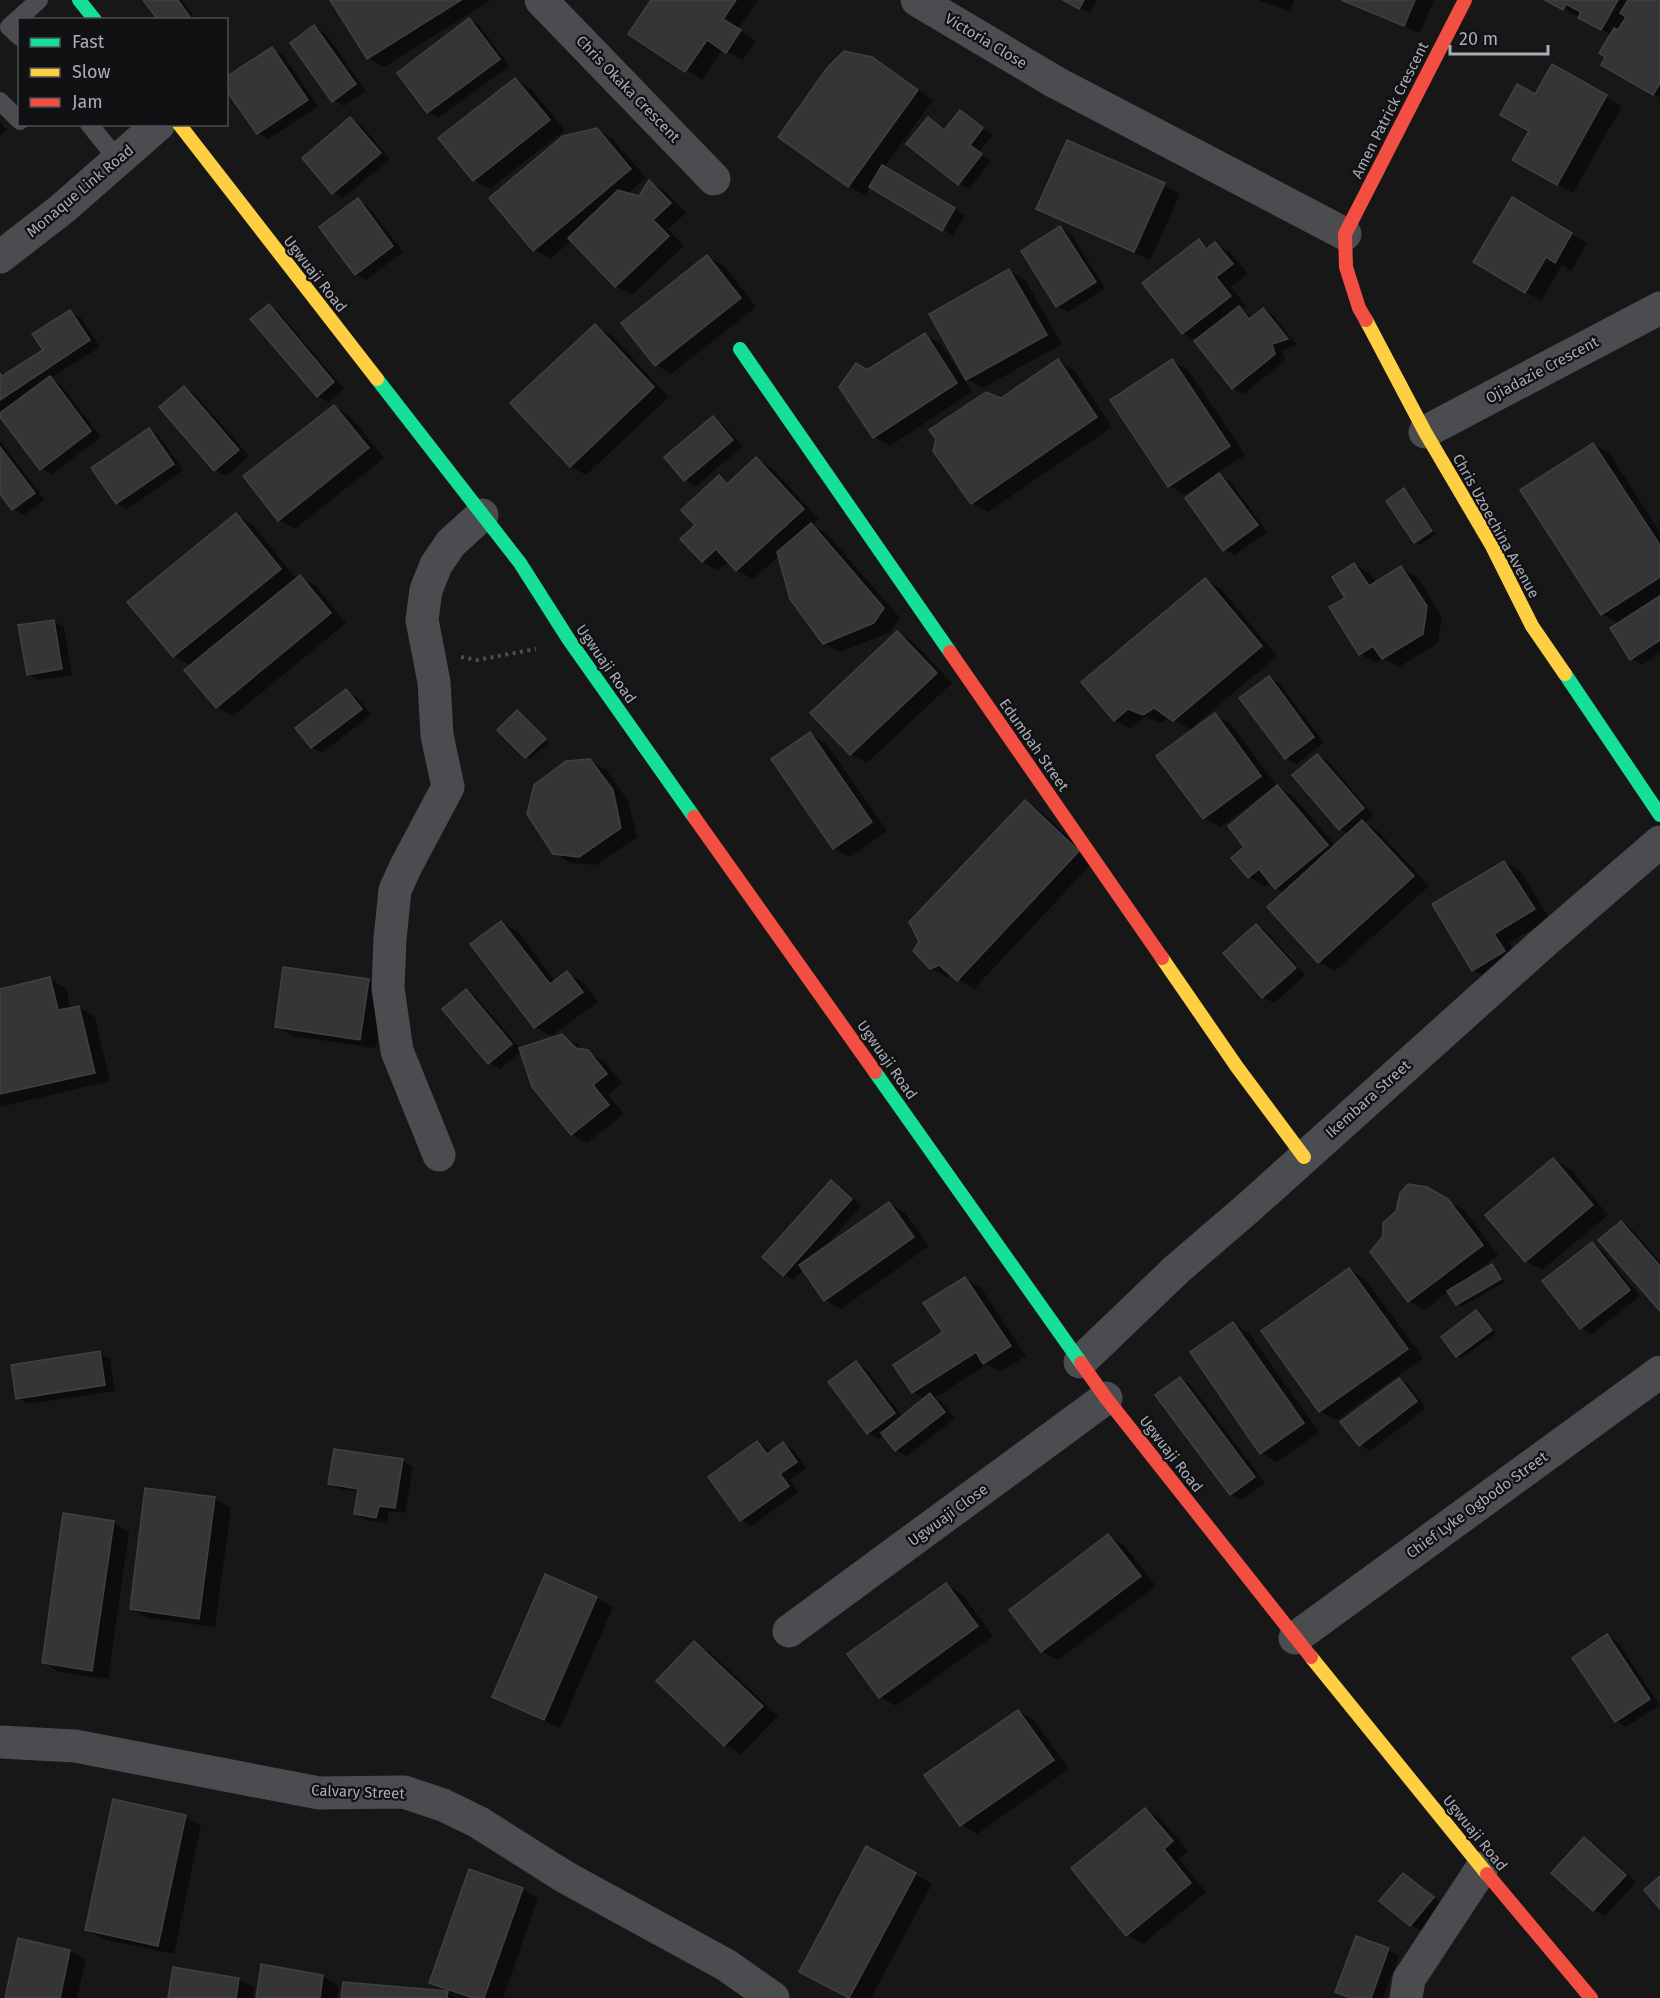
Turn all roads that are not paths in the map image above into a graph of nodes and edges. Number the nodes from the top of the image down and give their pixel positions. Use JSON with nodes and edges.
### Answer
{"nodes":[{"id":1,"x":39,"y":0,"type":"edge"},
{"id":2,"x":79,"y":0,"type":"edge"},
{"id":3,"x":541,"y":0,"type":"edge"},
{"id":4,"x":917,"y":0,"type":"edge"},
{"id":5,"x":1465,"y":0,"type":"edge"},
{"id":6,"x":23,"y":18,"type":"edge"},
{"id":7,"x":93,"y":18,"type":"edge"},
{"id":8,"x":0,"y":101,"type":"edge"},
{"id":9,"x":18,"y":119,"type":"edge"},
{"id":10,"x":91,"y":126,"type":"edge"},
{"id":11,"x":157,"y":126,"type":"edge"},
{"id":12,"x":181,"y":126,"type":"edge"},
{"id":13,"x":117,"y":160,"type":"junction"},
{"id":14,"x":714,"y":179,"type":"dead end"},
{"id":15,"x":1345,"y":234,"type":"junction"},
{"id":16,"x":0,"y":257,"type":"edge"},
{"id":17,"x":1660,"y":308,"type":"edge"},
{"id":18,"x":740,"y":349,"type":"dead end"},
{"id":19,"x":1425,"y":432,"type":"junction"},
{"id":20,"x":482,"y":515,"type":"junction"},
{"id":21,"x":1660,"y":815,"type":"edge"},
{"id":22,"x":1660,"y":842,"type":"edge"},
{"id":23,"x":439,"y":1155,"type":"dead end"},
{"id":24,"x":1304,"y":1157,"type":"junction"},
{"id":25,"x":1080,"y":1362,"type":"junction"},
{"id":26,"x":1660,"y":1372,"type":"edge"},
{"id":27,"x":1106,"y":1398,"type":"junction"},
{"id":28,"x":789,"y":1631,"type":"dead end"},
{"id":29,"x":1295,"y":1638,"type":"junction"},
{"id":30,"x":0,"y":1742,"type":"edge"},
{"id":31,"x":1482,"y":1868,"type":"junction"},
{"id":32,"x":773,"y":1998,"type":"edge"},
{"id":33,"x":1406,"y":1998,"type":"edge"},
{"id":34,"x":1592,"y":1998,"type":"edge"}],
"edges":[{"from":1,"to":6,"type":"lane"},
{"from":2,"to":7,"type":"main road"},
{"from":3,"to":14,"type":"street","name":"Chris Okaka Crescent"},
{"from":4,"to":15,"type":"street","name":"Victoria Close"},
{"from":5,"to":15,"type":"main road","name":"Amen Patrick Crescent"},
{"from":8,"to":9,"type":"lane"},
{"from":10,"to":13,"type":"lane"},
{"from":11,"to":13,"type":"street","name":"Monaque Link Road"},
{"from":12,"to":20,"type":"main road","name":"Ugwuaji Road"},
{"from":13,"to":16,"type":"street","name":"Monaque Link Road"},
{"from":15,"to":19,"type":"main road","name":"Chris Uzoechina Avenue"},
{"from":17,"to":19,"type":"street","name":"Ojiadazie Crescent"},
{"from":18,"to":24,"type":"main road","name":"Edumbah Street"},
{"from":19,"to":21,"type":"main road","name":"Chris Uzoechina Avenue"},
{"from":20,"to":23,"type":"street"},
{"from":20,"to":25,"type":"main road","name":"Ugwuaji Road"},
{"from":22,"to":24,"type":"street","name":"Ikembara Street"},
{"from":24,"to":25,"type":"street","name":"Ikembara Street"},
{"from":25,"to":27,"type":"main road","name":"Ugwuaji Road"},
{"from":26,"to":29,"type":"street","name":"Chief Lyke Ogbodo Street"},
{"from":27,"to":28,"type":"street","name":"Ugwuaji Close"},
{"from":27,"to":29,"type":"main road","name":"Ugwuaji Road"},
{"from":29,"to":31,"type":"main road","name":"Ugwuaji Road"},
{"from":30,"to":32,"type":"street","name":"Calvary Street"},
{"from":31,"to":33,"type":"street"},
{"from":31,"to":34,"type":"main road","name":"Ugwuaji Road"}]}
